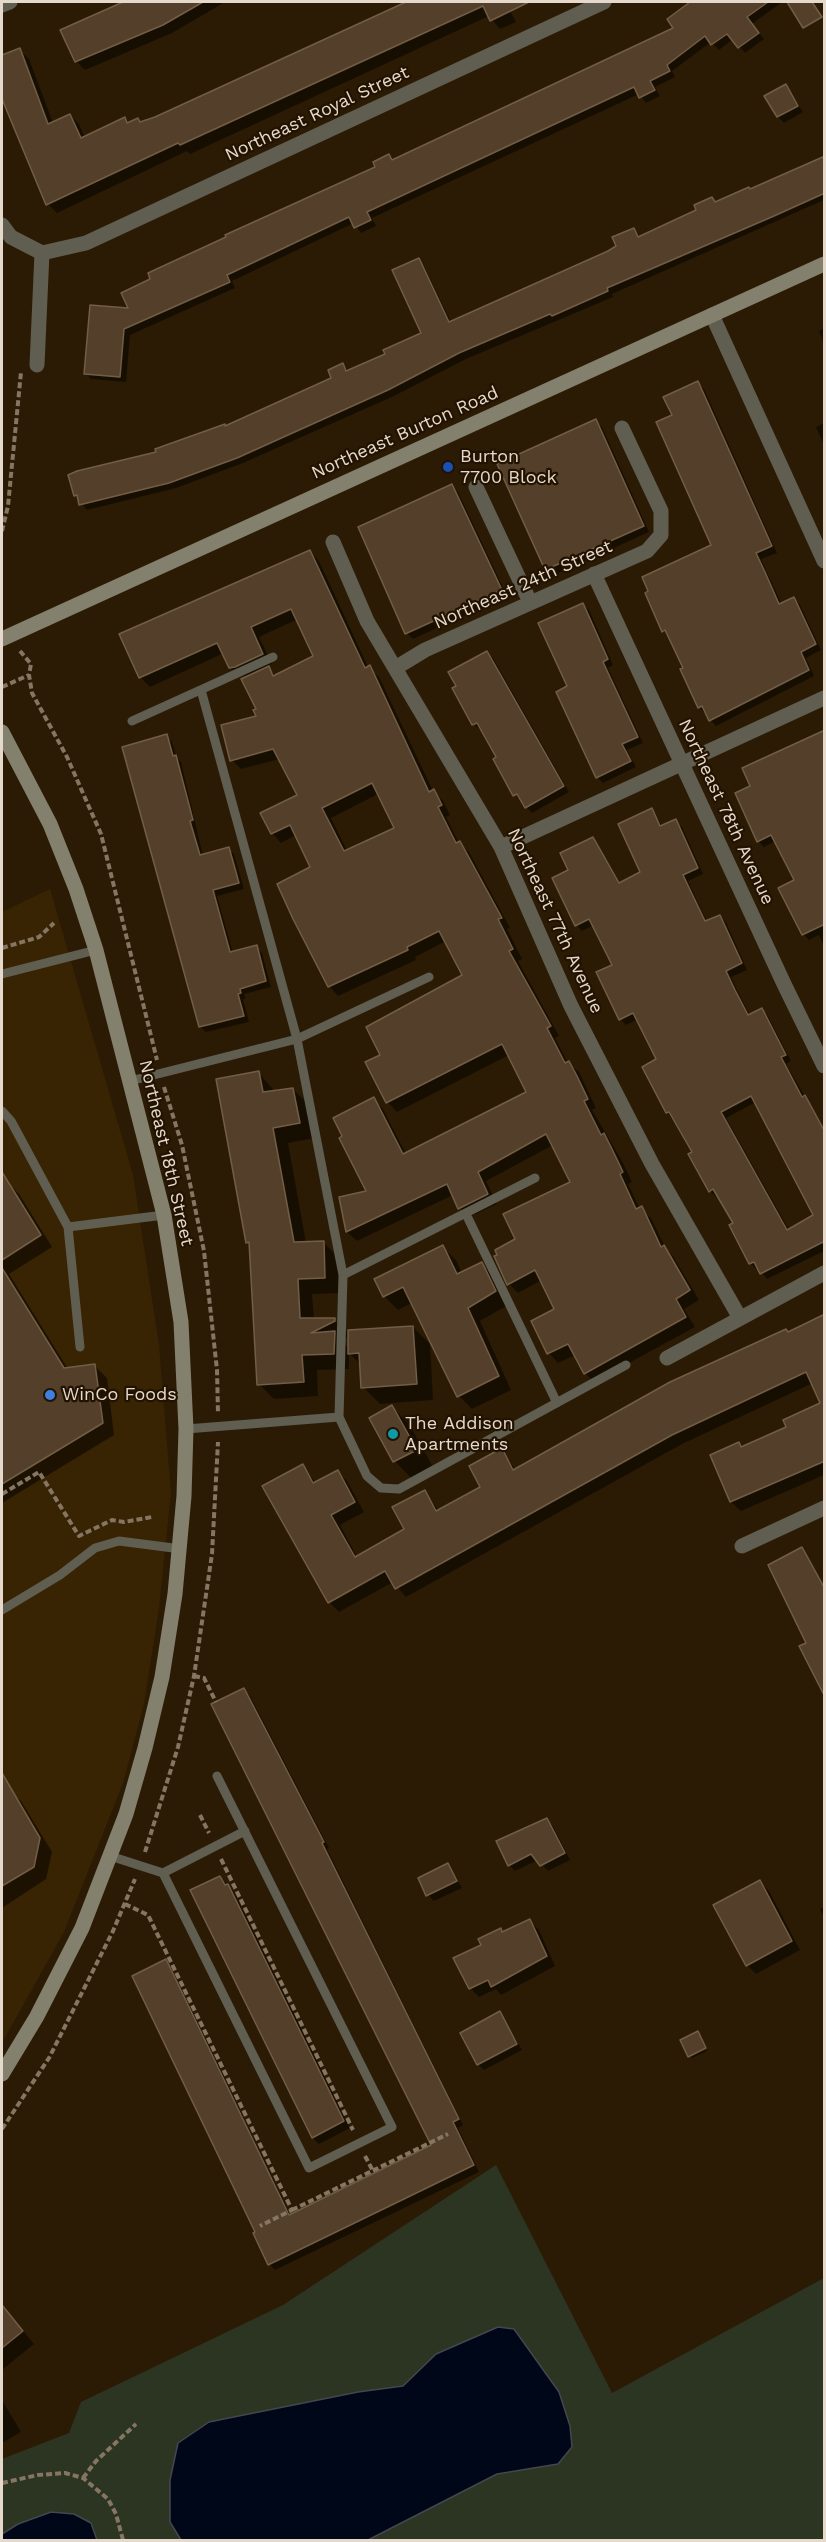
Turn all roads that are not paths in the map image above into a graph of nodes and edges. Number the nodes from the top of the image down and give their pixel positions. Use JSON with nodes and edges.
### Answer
{"nodes":[{"id":1,"x":9,"y":2,"type":"edge"},
{"id":2,"x":604,"y":2,"type":"edge"},
{"id":3,"x":2,"y":5,"type":"edge"},
{"id":4,"x":2,"y":225,"type":"edge"},
{"id":5,"x":42,"y":253,"type":"junction"},
{"id":6,"x":825,"y":264,"type":"edge"},
{"id":7,"x":712,"y":315,"type":"junction"},
{"id":8,"x":37,"y":365,"type":"road end"},
{"id":9,"x":622,"y":428,"type":"dead end"},
{"id":10,"x":476,"y":487,"type":"dead end"},
{"id":11,"x":333,"y":543,"type":"dead end"},
{"id":12,"x":825,"y":561,"type":"edge"},
{"id":13,"x":594,"y":574,"type":"junction"},
{"id":14,"x":530,"y":602,"type":"junction"},
{"id":15,"x":4,"y":638,"type":"edge"},
{"id":16,"x":273,"y":657,"type":"dead end"},
{"id":17,"x":397,"y":667,"type":"junction"},
{"id":18,"x":201,"y":690,"type":"junction"},
{"id":19,"x":825,"y":698,"type":"edge"},
{"id":20,"x":132,"y":721,"type":"dead end"},
{"id":21,"x":2,"y":732,"type":"edge"},
{"id":22,"x":682,"y":763,"type":"junction"},
{"id":23,"x":501,"y":847,"type":"junction"},
{"id":24,"x":96,"y":950,"type":"junction"},
{"id":25,"x":2,"y":974,"type":"edge"},
{"id":26,"x":429,"y":977,"type":"dead end"},
{"id":27,"x":297,"y":1039,"type":"junction"},
{"id":28,"x":825,"y":1066,"type":"edge"},
{"id":29,"x":130,"y":1081,"type":"junction"},
{"id":30,"x":2,"y":1111,"type":"edge"},
{"id":31,"x":535,"y":1178,"type":"dead end"},
{"id":32,"x":466,"y":1214,"type":"junction"},
{"id":33,"x":164,"y":1215,"type":"junction"},
{"id":34,"x":68,"y":1227,"type":"junction"},
{"id":35,"x":825,"y":1273,"type":"edge"},
{"id":36,"x":343,"y":1275,"type":"junction"},
{"id":37,"x":740,"y":1318,"type":"junction"},
{"id":38,"x":80,"y":1347,"type":"dead end"},
{"id":39,"x":667,"y":1358,"type":"dead end"},
{"id":40,"x":626,"y":1365,"type":"dead end"},
{"id":41,"x":557,"y":1403,"type":"junction"},
{"id":42,"x":339,"y":1417,"type":"junction"},
{"id":43,"x":186,"y":1429,"type":"junction"},
{"id":44,"x":825,"y":1508,"type":"edge"},
{"id":45,"x":742,"y":1546,"type":"dead end"},
{"id":46,"x":181,"y":1549,"type":"junction"},
{"id":47,"x":2,"y":1610,"type":"edge"},
{"id":48,"x":217,"y":1776,"type":"dead end"},
{"id":49,"x":245,"y":1831,"type":"junction"},
{"id":50,"x":110,"y":1856,"type":"junction"},
{"id":51,"x":163,"y":1873,"type":"junction"},
{"id":52,"x":2,"y":2074,"type":"edge"}],
"edges":[{"from":1,"to":3,"type":"street"},
{"from":2,"to":5,"type":"street","name":"Northeast Royal Street"},
{"from":4,"to":5,"type":"street"},
{"from":5,"to":8,"type":"street"},
{"from":6,"to":7,"type":"street","name":"Northeast Burton Road"},
{"from":7,"to":12,"type":"street"},
{"from":7,"to":15,"type":"street","name":"Northeast Burton Road"},
{"from":9,"to":13,"type":"street","name":"Northeast 24th Street"},
{"from":10,"to":14,"type":"street"},
{"from":11,"to":17,"type":"street","name":"Northeast 77th Avenue"},
{"from":13,"to":14,"type":"street","name":"Northeast 24th Street"},
{"from":13,"to":22,"type":"street","name":"Northeast 78th Avenue"},
{"from":14,"to":17,"type":"street","name":"Northeast 24th Street"},
{"from":16,"to":18,"type":"lane"},
{"from":17,"to":23,"type":"street","name":"Northeast 77th Avenue"},
{"from":18,"to":20,"type":"lane"},
{"from":18,"to":27,"type":"lane"},
{"from":19,"to":22,"type":"street"},
{"from":21,"to":24,"type":"street","name":"Northeast 18th Street"},
{"from":22,"to":23,"type":"street"},
{"from":22,"to":28,"type":"street","name":"Northeast 78th Avenue"},
{"from":23,"to":37,"type":"street","name":"Northeast 77th Avenue"},
{"from":24,"to":25,"type":"lane"},
{"from":24,"to":29,"type":"street","name":"Northeast 18th Street"},
{"from":26,"to":27,"type":"lane"},
{"from":27,"to":29,"type":"lane"},
{"from":27,"to":36,"type":"lane"},
{"from":29,"to":33,"type":"street","name":"Northeast 18th Street"},
{"from":30,"to":34,"type":"lane"},
{"from":31,"to":32,"type":"lane"},
{"from":32,"to":36,"type":"lane"},
{"from":32,"to":41,"type":"lane"},
{"from":33,"to":34,"type":"lane"},
{"from":33,"to":43,"type":"street","name":"Northeast 18th Street"},
{"from":34,"to":38,"type":"lane"},
{"from":35,"to":37,"type":"street"},
{"from":36,"to":42,"type":"lane"},
{"from":37,"to":39,"type":"street"},
{"from":40,"to":41,"type":"lane"},
{"from":41,"to":42,"type":"lane"},
{"from":42,"to":43,"type":"lane"},
{"from":43,"to":46,"type":"street","name":"Northeast 18th Street"},
{"from":44,"to":45,"type":"street"},
{"from":46,"to":47,"type":"lane"},
{"from":46,"to":50,"type":"street","name":"Northeast 18th Street"},
{"from":48,"to":49,"type":"lane"},
{"from":49,"to":51,"type":"lane"},
{"from":49,"to":51,"type":"lane"},
{"from":50,"to":51,"type":"lane"},
{"from":50,"to":52,"type":"street","name":"Northeast 18th Street"}]}
